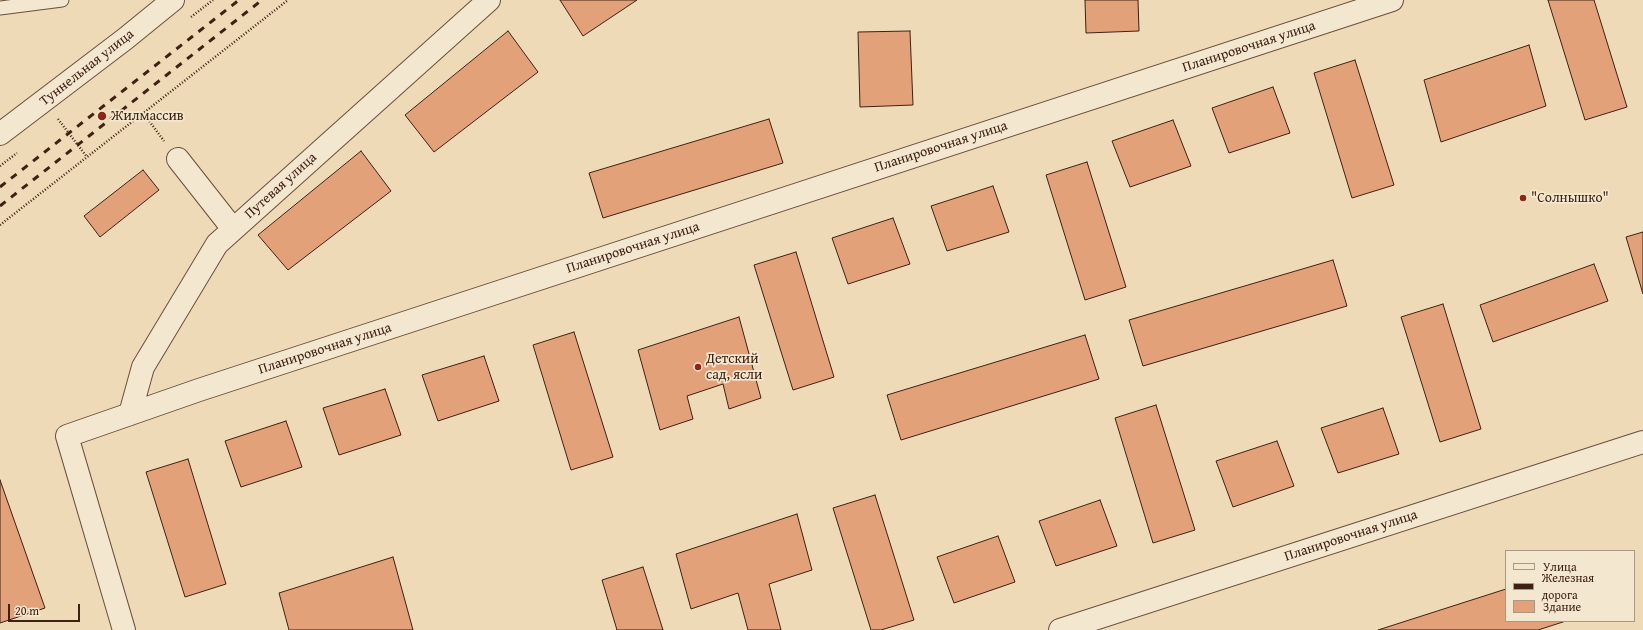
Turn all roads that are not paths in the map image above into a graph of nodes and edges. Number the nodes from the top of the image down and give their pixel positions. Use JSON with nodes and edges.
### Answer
{"nodes":[{"id":1,"x":62,"y":0,"type":"edge"},
{"id":2,"x":173,"y":0,"type":"edge"},
{"id":3,"x":489,"y":0,"type":"edge"},
{"id":4,"x":1392,"y":0,"type":"edge"},
{"id":5,"x":0,"y":8,"type":"edge"},
{"id":6,"x":0,"y":134,"type":"edge"},
{"id":7,"x":178,"y":159,"type":"road end"},
{"id":8,"x":233,"y":229,"type":"junction"},
{"id":9,"x":130,"y":414,"type":"junction"},
{"id":10,"x":1643,"y":442,"type":"edge"},
{"id":11,"x":124,"y":630,"type":"edge"},
{"id":12,"x":1060,"y":630,"type":"edge"}],
"edges":[{"from":1,"to":5,"type":"lane"},
{"from":2,"to":6,"type":"street","name":"Туннельная улица"},
{"from":3,"to":8,"type":"street","name":"Путевая улица"},
{"from":4,"to":9,"type":"street","name":"Планировочная улица"},
{"from":7,"to":8,"type":"street"},
{"from":8,"to":9,"type":"street","name":"Путевая улица"},
{"from":9,"to":11,"type":"street","name":"Планировочная улица"},
{"from":10,"to":12,"type":"street","name":"Планировочная улица"}]}
